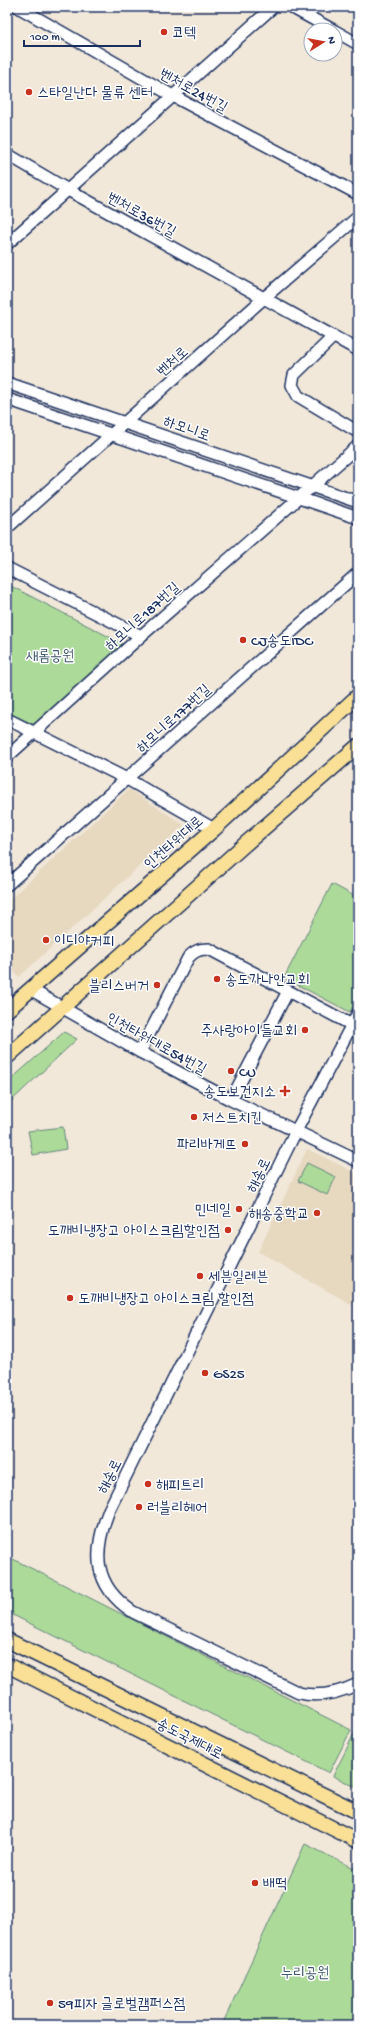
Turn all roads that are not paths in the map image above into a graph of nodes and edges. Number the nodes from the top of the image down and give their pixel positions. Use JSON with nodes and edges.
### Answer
{"nodes":[{"id":1,"x":18,"y":7,"type":"edge"},
{"id":2,"x":273,"y":7,"type":"edge"},
{"id":3,"x":291,"y":7,"type":"edge"},
{"id":4,"x":319,"y":22,"type":"edge"},
{"id":5,"x":343,"y":35,"type":"edge"},
{"id":6,"x":358,"y":44,"type":"edge"},
{"id":7,"x":173,"y":96,"type":"junction"},
{"id":8,"x":7,"y":154,"type":"edge"},
{"id":9,"x":68,"y":190,"type":"junction"},
{"id":10,"x":358,"y":194,"type":"edge"},
{"id":11,"x":358,"y":217,"type":"edge"},
{"id":12,"x":7,"y":244,"type":"edge"},
{"id":13,"x":264,"y":298,"type":"junction"},
{"id":14,"x":333,"y":337,"type":"junction"},
{"id":15,"x":358,"y":350,"type":"edge"},
{"id":16,"x":7,"y":383,"type":"edge"},
{"id":17,"x":7,"y":399,"type":"edge"},
{"id":18,"x":125,"y":423,"type":"junction"},
{"id":19,"x":358,"y":432,"type":"edge"},
{"id":20,"x":112,"y":435,"type":"junction"},
{"id":21,"x":358,"y":446,"type":"edge"},
{"id":22,"x":311,"y":487,"type":"junction"},
{"id":23,"x":298,"y":499,"type":"junction"},
{"id":24,"x":358,"y":502,"type":"edge"},
{"id":25,"x":358,"y":518,"type":"edge"},
{"id":26,"x":7,"y":528,"type":"edge"},
{"id":27,"x":7,"y":568,"type":"edge"},
{"id":28,"x":358,"y":573,"type":"edge"},
{"id":29,"x":141,"y":636,"type":"junction"},
{"id":30,"x":358,"y":696,"type":"edge"},
{"id":31,"x":7,"y":719,"type":"edge"},
{"id":32,"x":34,"y":732,"type":"junction"},
{"id":33,"x":358,"y":746,"type":"edge"},
{"id":34,"x":7,"y":758,"type":"edge"},
{"id":35,"x":127,"y":779,"type":"junction"},
{"id":36,"x":214,"y":829,"type":"junction"},
{"id":37,"x":8,"y":882,"type":"edge"},
{"id":38,"x":30,"y":989,"type":"junction"},
{"id":39,"x":288,"y":991,"type":"junction"},
{"id":40,"x":63,"y":1008,"type":"junction"},
{"id":41,"x":7,"y":1010,"type":"edge"},
{"id":42,"x":358,"y":1013,"type":"edge"},
{"id":43,"x":352,"y":1024,"type":"junction"},
{"id":44,"x":140,"y":1052,"type":"junction"},
{"id":45,"x":7,"y":1057,"type":"edge"},
{"id":46,"x":231,"y":1100,"type":"junction"},
{"id":47,"x":296,"y":1131,"type":"junction"},
{"id":48,"x":358,"y":1161,"type":"edge"},
{"id":49,"x":7,"y":1640,"type":"edge"},
{"id":50,"x":7,"y":1665,"type":"edge"},
{"id":51,"x":358,"y":1684,"type":"edge"},
{"id":52,"x":358,"y":1812,"type":"edge"},
{"id":53,"x":358,"y":1841,"type":"edge"}],
"edges":[{"from":1,"to":7,"type":"street","name":"벤처로24번길"},
{"from":2,"to":7,"type":"street"},
{"from":3,"to":4,"type":"street"},
{"from":5,"to":6,"type":"street"},
{"from":7,"to":9,"type":"street"},
{"from":7,"to":10,"type":"street","name":"벤처로24번길"},
{"from":8,"to":9,"type":"street","name":"벤처로36번길"},
{"from":9,"to":12,"type":"street"},
{"from":9,"to":13,"type":"street","name":"벤처로36번길"},
{"from":11,"to":13,"type":"street","name":"벤처로"},
{"from":13,"to":14,"type":"street","name":"벤처로36번길"},
{"from":13,"to":18,"type":"street","name":"벤처로"},
{"from":14,"to":15,"type":"street","name":"벤처로36번길"},
{"from":14,"to":19,"type":"street"},
{"from":16,"to":18,"type":"street","name":"하모니로"},
{"from":17,"to":20,"type":"street","name":"하모니로"},
{"from":18,"to":20,"type":"street","name":"벤처로"},
{"from":18,"to":22,"type":"street","name":"하모니로"},
{"from":20,"to":23,"type":"street","name":"하모니로"},
{"from":20,"to":26,"type":"street","name":"벤처로"},
{"from":21,"to":22,"type":"street","name":"하모니로187번길"},
{"from":22,"to":23,"type":"street","name":"하모니로187번길"},
{"from":22,"to":24,"type":"street","name":"하모니로"},
{"from":23,"to":25,"type":"street","name":"하모니로"},
{"from":23,"to":29,"type":"street","name":"하모니로187번길"},
{"from":27,"to":29,"type":"street"},
{"from":28,"to":35,"type":"street","name":"하모니로177번길"},
{"from":29,"to":32,"type":"street","name":"하모니로187번길"},
{"from":30,"to":36,"type":"main road","name":"인천타워대로"},
{"from":31,"to":32,"type":"street"},
{"from":32,"to":34,"type":"street","name":"하모니로187번길"},
{"from":32,"to":35,"type":"street"},
{"from":33,"to":40,"type":"main road"},
{"from":35,"to":36,"type":"street"},
{"from":35,"to":37,"type":"street","name":"하모니로177번길"},
{"from":36,"to":38,"type":"main road","name":"인천타워대로"},
{"from":38,"to":40,"type":"street","name":"인천타워대로54번길"},
{"from":38,"to":41,"type":"main road","name":"인천타워대로"},
{"from":39,"to":43,"type":"street"},
{"from":39,"to":44,"type":"street"},
{"from":39,"to":46,"type":"street"},
{"from":40,"to":44,"type":"street","name":"인천타워대로54번길"},
{"from":40,"to":45,"type":"main road"},
{"from":42,"to":43,"type":"street","name":"해송로"},
{"from":43,"to":47,"type":"street","name":"해송로"},
{"from":44,"to":46,"type":"street","name":"인천타워대로54번길"},
{"from":46,"to":47,"type":"street","name":"인천타워대로54번길"},
{"from":47,"to":48,"type":"street","name":"인천타워대로54번길"},
{"from":47,"to":51,"type":"street","name":"해송로"},
{"from":49,"to":52,"type":"main road","name":"송도국제대로"},
{"from":50,"to":53,"type":"main road","name":"송도국제대로"}]}
